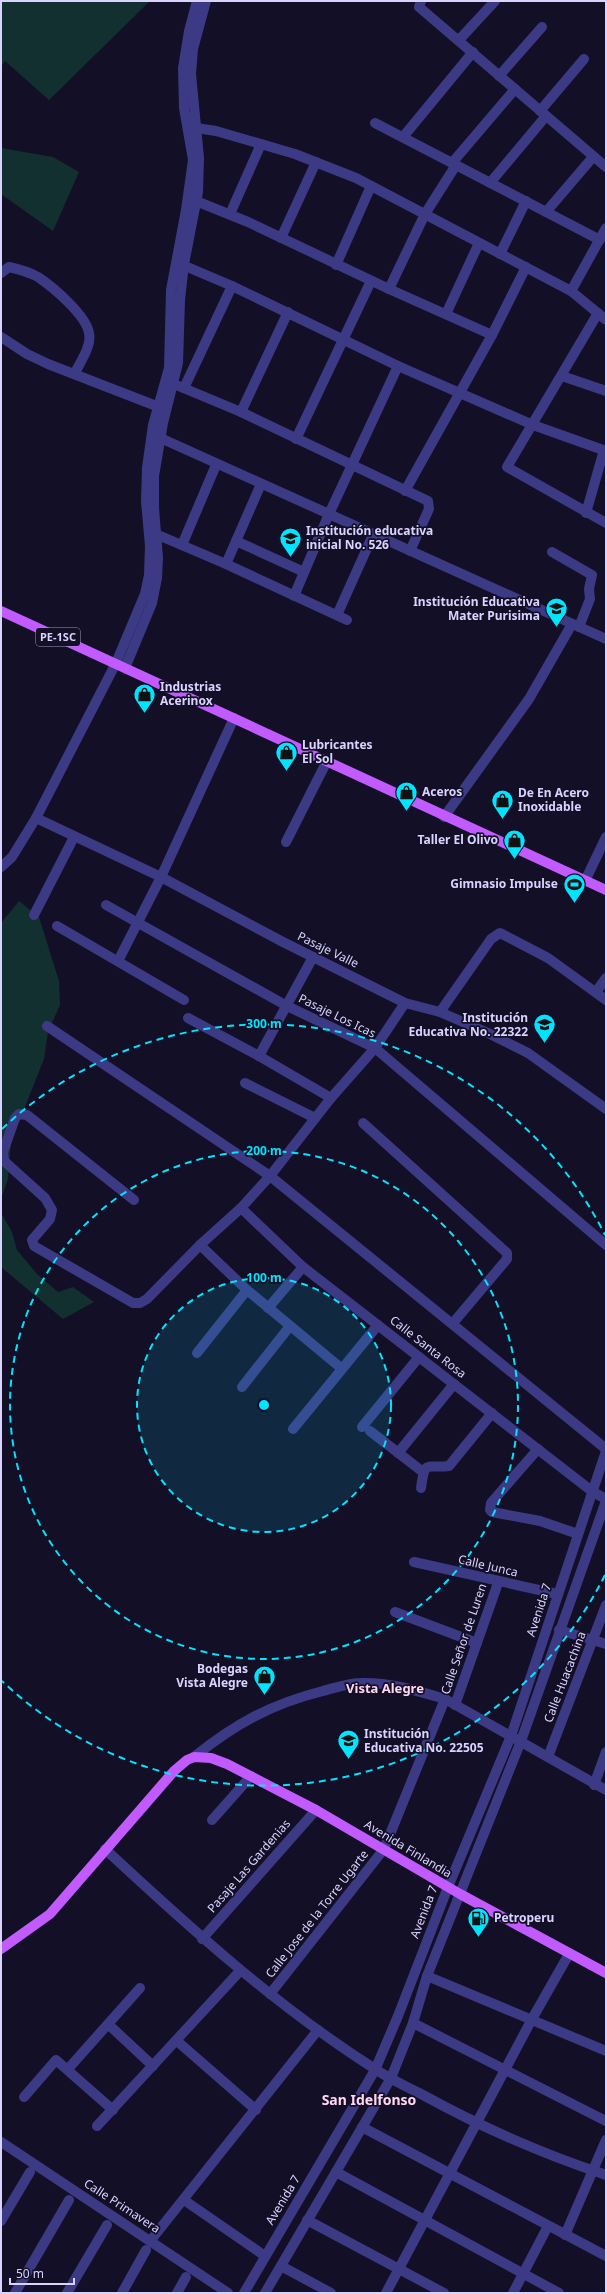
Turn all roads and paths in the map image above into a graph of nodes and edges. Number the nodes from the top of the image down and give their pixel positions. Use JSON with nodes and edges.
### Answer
{"nodes":[{"id":1,"x":203,"y":1,"type":"edge"},
{"id":2,"x":421,"y":1,"type":"edge"},
{"id":3,"x":495,"y":1,"type":"edge"},
{"id":4,"x":542,"y":26,"type":"dead end"},
{"id":5,"x":459,"y":40,"type":"junction"},
{"id":6,"x":473,"y":52,"type":"junction"},
{"id":7,"x":584,"y":58,"type":"dead end"},
{"id":8,"x":500,"y":76,"type":"junction"},
{"id":9,"x":515,"y":89,"type":"junction"},
{"id":10,"x":543,"y":114,"type":"junction"},
{"id":11,"x":374,"y":123,"type":"dead end"},
{"id":12,"x":191,"y":127,"type":"junction"},
{"id":13,"x":403,"y":137,"type":"junction"},
{"id":14,"x":260,"y":144,"type":"junction"},
{"id":15,"x":593,"y":157,"type":"junction"},
{"id":16,"x":316,"y":162,"type":"junction"},
{"id":17,"x":454,"y":164,"type":"junction"},
{"id":18,"x":606,"y":167,"type":"edge"},
{"id":19,"x":490,"y":182,"type":"junction"},
{"id":20,"x":371,"y":186,"type":"junction"},
{"id":21,"x":196,"y":201,"type":"junction"},
{"id":22,"x":526,"y":201,"type":"junction"},
{"id":23,"x":546,"y":212,"type":"junction"},
{"id":24,"x":230,"y":214,"type":"junction"},
{"id":25,"x":425,"y":214,"type":"junction"},
{"id":26,"x":606,"y":228,"type":"edge"},
{"id":27,"x":281,"y":238,"type":"junction"},
{"id":28,"x":600,"y":240,"type":"junction"},
{"id":29,"x":479,"y":243,"type":"junction"},
{"id":30,"x":500,"y":254,"type":"junction"},
{"id":31,"x":180,"y":263,"type":"junction"},
{"id":32,"x":336,"y":265,"type":"junction"},
{"id":33,"x":526,"y":267,"type":"junction"},
{"id":34,"x":1,"y":273,"type":"edge"},
{"id":35,"x":371,"y":281,"type":"junction"},
{"id":36,"x":232,"y":286,"type":"junction"},
{"id":37,"x":389,"y":289,"type":"junction"},
{"id":38,"x":571,"y":291,"type":"junction"},
{"id":39,"x":288,"y":312,"type":"junction"},
{"id":40,"x":446,"y":314,"type":"junction"},
{"id":41,"x":602,"y":316,"type":"edge"},
{"id":42,"x":492,"y":335,"type":"junction"},
{"id":43,"x":1,"y":337,"type":"edge"},
{"id":44,"x":344,"y":338,"type":"junction"},
{"id":45,"x":398,"y":366,"type":"junction"},
{"id":46,"x":75,"y":373,"type":"junction"},
{"id":47,"x":562,"y":376,"type":"junction"},
{"id":48,"x":171,"y":382,"type":"junction"},
{"id":49,"x":184,"y":388,"type":"junction"},
{"id":50,"x":606,"y":391,"type":"edge"},
{"id":51,"x":460,"y":392,"type":"junction"},
{"id":52,"x":162,"y":408,"type":"junction"},
{"id":53,"x":242,"y":412,"type":"junction"},
{"id":54,"x":533,"y":425,"type":"junction"},
{"id":55,"x":156,"y":437,"type":"junction"},
{"id":56,"x":296,"y":439,"type":"junction"},
{"id":57,"x":605,"y":450,"type":"edge"},
{"id":58,"x":216,"y":465,"type":"junction"},
{"id":59,"x":352,"y":465,"type":"junction"},
{"id":60,"x":261,"y":484,"type":"junction"},
{"id":61,"x":405,"y":490,"type":"junction"},
{"id":62,"x":586,"y":512,"type":"junction"},
{"id":63,"x":328,"y":514,"type":"junction"},
{"id":64,"x":606,"y":522,"type":"edge"},
{"id":65,"x":152,"y":533,"type":"junction"},
{"id":66,"x":373,"y":535,"type":"junction"},
{"id":67,"x":236,"y":541,"type":"junction"},
{"id":68,"x":182,"y":545,"type":"junction"},
{"id":69,"x":410,"y":551,"type":"junction"},
{"id":70,"x":552,"y":552,"type":"dead end"},
{"id":71,"x":226,"y":564,"type":"junction"},
{"id":72,"x":304,"y":572,"type":"junction"},
{"id":73,"x":294,"y":596,"type":"junction"},
{"id":74,"x":1,"y":611,"type":"edge"},
{"id":75,"x":337,"y":616,"type":"junction"},
{"id":76,"x":347,"y":620,"type":"dead end"},
{"id":77,"x":576,"y":625,"type":"junction"},
{"id":78,"x":606,"y":639,"type":"edge"},
{"id":79,"x":116,"y":663,"type":"junction"},
{"id":80,"x":125,"y":668,"type":"junction"},
{"id":81,"x":234,"y":718,"type":"junction"},
{"id":82,"x":327,"y":761,"type":"junction"},
{"id":83,"x":444,"y":817,"type":"junction"},
{"id":84,"x":36,"y":818,"type":"junction"},
{"id":85,"x":74,"y":837,"type":"junction"},
{"id":86,"x":606,"y":837,"type":"edge"},
{"id":87,"x":286,"y":842,"type":"dead end"},
{"id":88,"x":1,"y":868,"type":"edge"},
{"id":89,"x":161,"y":877,"type":"junction"},
{"id":90,"x":585,"y":881,"type":"junction"},
{"id":91,"x":606,"y":890,"type":"edge"},
{"id":92,"x":106,"y":905,"type":"dead end"},
{"id":93,"x":34,"y":915,"type":"dead end"},
{"id":94,"x":138,"y":922,"type":"junction"},
{"id":95,"x":57,"y":926,"type":"dead end"},
{"id":96,"x":313,"y":957,"type":"junction"},
{"id":97,"x":118,"y":961,"type":"junction"},
{"id":98,"x":606,"y":978,"type":"edge"},
{"id":99,"x":596,"y":992,"type":"junction"},
{"id":100,"x":184,"y":1000,"type":"dead end"},
{"id":101,"x":606,"y":1000,"type":"edge"},
{"id":102,"x":406,"y":1003,"type":"junction"},
{"id":103,"x":287,"y":1006,"type":"junction"},
{"id":104,"x":440,"y":1012,"type":"junction"},
{"id":105,"x":188,"y":1018,"type":"dead end"},
{"id":106,"x":47,"y":1026,"type":"dead end"},
{"id":107,"x":375,"y":1048,"type":"junction"},
{"id":108,"x":259,"y":1056,"type":"junction"},
{"id":109,"x":245,"y":1083,"type":"dead end"},
{"id":110,"x":331,"y":1098,"type":"junction"},
{"id":111,"x":606,"y":1109,"type":"edge"},
{"id":112,"x":315,"y":1118,"type":"junction"},
{"id":113,"x":363,"y":1123,"type":"dead end"},
{"id":114,"x":270,"y":1176,"type":"junction"},
{"id":115,"x":134,"y":1200,"type":"dead end"},
{"id":116,"x":241,"y":1208,"type":"junction"},
{"id":117,"x":200,"y":1245,"type":"junction"},
{"id":118,"x":606,"y":1245,"type":"edge"},
{"id":119,"x":303,"y":1266,"type":"junction"},
{"id":120,"x":247,"y":1290,"type":"junction"},
{"id":121,"x":268,"y":1308,"type":"junction"},
{"id":122,"x":453,"y":1324,"type":"junction"},
{"id":123,"x":378,"y":1325,"type":"junction"},
{"id":124,"x":290,"y":1326,"type":"junction"},
{"id":125,"x":197,"y":1352,"type":"dead end"},
{"id":126,"x":419,"y":1357,"type":"junction"},
{"id":127,"x":341,"y":1368,"type":"junction"},
{"id":128,"x":454,"y":1384,"type":"junction"},
{"id":129,"x":242,"y":1387,"type":"dead end"},
{"id":130,"x":492,"y":1413,"type":"junction"},
{"id":131,"x":292,"y":1429,"type":"dead end"},
{"id":132,"x":538,"y":1449,"type":"junction"},
{"id":133,"x":606,"y":1450,"type":"edge"},
{"id":134,"x":398,"y":1453,"type":"junction"},
{"id":135,"x":423,"y":1472,"type":"junction"},
{"id":136,"x":421,"y":1488,"type":"dead end"},
{"id":137,"x":593,"y":1492,"type":"junction"},
{"id":138,"x":606,"y":1500,"type":"edge"},
{"id":139,"x":603,"y":1520,"type":"edge"},
{"id":140,"x":578,"y":1534,"type":"junction"},
{"id":141,"x":414,"y":1562,"type":"dead end"},
{"id":142,"x":498,"y":1582,"type":"junction"},
{"id":143,"x":557,"y":1594,"type":"junction"},
{"id":144,"x":606,"y":1605,"type":"edge"},
{"id":145,"x":395,"y":1612,"type":"dead end"},
{"id":146,"x":559,"y":1630,"type":"junction"},
{"id":147,"x":593,"y":1641,"type":"junction"},
{"id":148,"x":477,"y":1643,"type":"junction"},
{"id":149,"x":606,"y":1644,"type":"edge"},
{"id":150,"x":444,"y":1699,"type":"junction"},
{"id":151,"x":455,"y":1705,"type":"junction"},
{"id":152,"x":511,"y":1736,"type":"junction"},
{"id":153,"x":521,"y":1741,"type":"junction"},
{"id":154,"x":606,"y":1752,"type":"edge"},
{"id":155,"x":194,"y":1757,"type":"junction"},
{"id":156,"x":548,"y":1757,"type":"junction"},
{"id":157,"x":251,"y":1776,"type":"junction"},
{"id":158,"x":594,"y":1785,"type":"junction"},
{"id":159,"x":606,"y":1790,"type":"edge"},
{"id":160,"x":316,"y":1810,"type":"junction"},
{"id":161,"x":212,"y":1820,"type":"dead end"},
{"id":162,"x":105,"y":1849,"type":"junction"},
{"id":163,"x":384,"y":1849,"type":"junction"},
{"id":164,"x":448,"y":1887,"type":"junction"},
{"id":165,"x":460,"y":1894,"type":"junction"},
{"id":166,"x":202,"y":1939,"type":"junction"},
{"id":167,"x":1,"y":1949,"type":"edge"},
{"id":168,"x":569,"y":1954,"type":"junction"},
{"id":169,"x":240,"y":1971,"type":"junction"},
{"id":170,"x":606,"y":1973,"type":"edge"},
{"id":171,"x":427,"y":1976,"type":"junction"},
{"id":172,"x":140,"y":1988,"type":"dead end"},
{"id":173,"x":270,"y":1994,"type":"junction"},
{"id":174,"x":532,"y":2019,"type":"junction"},
{"id":175,"x":413,"y":2023,"type":"junction"},
{"id":176,"x":109,"y":2025,"type":"junction"},
{"id":177,"x":318,"y":2030,"type":"junction"},
{"id":178,"x":177,"y":2041,"type":"junction"},
{"id":179,"x":606,"y":2050,"type":"edge"},
{"id":180,"x":154,"y":2066,"type":"junction"},
{"id":181,"x":68,"y":2069,"type":"junction"},
{"id":182,"x":375,"y":2070,"type":"junction"},
{"id":183,"x":505,"y":2070,"type":"junction"},
{"id":184,"x":391,"y":2078,"type":"junction"},
{"id":185,"x":24,"y":2097,"type":"dead end"},
{"id":186,"x":113,"y":2110,"type":"junction"},
{"id":187,"x":256,"y":2110,"type":"junction"},
{"id":188,"x":606,"y":2121,"type":"edge"},
{"id":189,"x":477,"y":2125,"type":"junction"},
{"id":190,"x":97,"y":2126,"type":"dead end"},
{"id":191,"x":362,"y":2127,"type":"junction"},
{"id":192,"x":606,"y":2140,"type":"edge"},
{"id":193,"x":1,"y":2142,"type":"edge"},
{"id":194,"x":593,"y":2170,"type":"junction"},
{"id":195,"x":30,"y":2172,"type":"dead end"},
{"id":196,"x":336,"y":2172,"type":"junction"},
{"id":197,"x":451,"y":2174,"type":"junction"},
{"id":198,"x":606,"y":2175,"type":"edge"},
{"id":199,"x":69,"y":2200,"type":"dead end"},
{"id":200,"x":184,"y":2200,"type":"junction"},
{"id":201,"x":307,"y":2220,"type":"junction"},
{"id":202,"x":1,"y":2221,"type":"edge"},
{"id":203,"x":426,"y":2221,"type":"junction"},
{"id":204,"x":107,"y":2225,"type":"dead end"},
{"id":205,"x":548,"y":2226,"type":"junction"},
{"id":206,"x":565,"y":2235,"type":"junction"},
{"id":207,"x":151,"y":2240,"type":"junction"},
{"id":208,"x":146,"y":2250,"type":"dead end"},
{"id":209,"x":265,"y":2256,"type":"junction"},
{"id":210,"x":606,"y":2256,"type":"edge"},
{"id":211,"x":282,"y":2266,"type":"junction"},
{"id":212,"x":400,"y":2270,"type":"junction"},
{"id":213,"x":524,"y":2274,"type":"junction"},
{"id":214,"x":186,"y":2277,"type":"dead end"},
{"id":215,"x":15,"y":2293,"type":"edge"},
{"id":216,"x":68,"y":2293,"type":"edge"},
{"id":217,"x":122,"y":2293,"type":"edge"},
{"id":218,"x":177,"y":2293,"type":"edge"},
{"id":219,"x":228,"y":2293,"type":"edge"},
{"id":220,"x":244,"y":2293,"type":"edge"},
{"id":221,"x":265,"y":2293,"type":"edge"},
{"id":222,"x":331,"y":2293,"type":"edge"},
{"id":223,"x":386,"y":2293,"type":"edge"},
{"id":224,"x":444,"y":2293,"type":"edge"},
{"id":225,"x":513,"y":2293,"type":"edge"},
{"id":226,"x":559,"y":2293,"type":"edge"}],
"edges":[{"from":1,"to":12,"type":"street"},
{"from":2,"to":5,"type":"street"},
{"from":3,"to":5,"type":"street"},
{"from":4,"to":8,"type":"street"},
{"from":5,"to":6,"type":"street"},
{"from":6,"to":8,"type":"street"},
{"from":6,"to":13,"type":"street"},
{"from":7,"to":10,"type":"street"},
{"from":8,"to":9,"type":"street"},
{"from":9,"to":10,"type":"street"},
{"from":9,"to":17,"type":"street"},
{"from":10,"to":15,"type":"street"},
{"from":10,"to":19,"type":"street"},
{"from":11,"to":13,"type":"street"},
{"from":12,"to":14,"type":"street"},
{"from":12,"to":21,"type":"street"},
{"from":12,"to":31,"type":"street"},
{"from":13,"to":17,"type":"street"},
{"from":14,"to":16,"type":"street"},
{"from":14,"to":24,"type":"street"},
{"from":15,"to":18,"type":"street"},
{"from":15,"to":23,"type":"street"},
{"from":16,"to":20,"type":"street"},
{"from":16,"to":27,"type":"street"},
{"from":17,"to":19,"type":"street"},
{"from":17,"to":25,"type":"street"},
{"from":19,"to":22,"type":"street"},
{"from":20,"to":25,"type":"street"},
{"from":20,"to":32,"type":"street"},
{"from":21,"to":24,"type":"street"},
{"from":21,"to":31,"type":"street"},
{"from":22,"to":23,"type":"street"},
{"from":22,"to":30,"type":"street"},
{"from":23,"to":28,"type":"street"},
{"from":24,"to":27,"type":"street"},
{"from":25,"to":29,"type":"street"},
{"from":25,"to":37,"type":"street"},
{"from":26,"to":28,"type":"street"},
{"from":27,"to":32,"type":"street"},
{"from":28,"to":38,"type":"street"},
{"from":29,"to":30,"type":"street"},
{"from":29,"to":40,"type":"street"},
{"from":30,"to":33,"type":"street"},
{"from":31,"to":36,"type":"street"},
{"from":31,"to":48,"type":"street"},
{"from":32,"to":35,"type":"street"},
{"from":33,"to":38,"type":"street"},
{"from":33,"to":42,"type":"street"},
{"from":34,"to":46,"type":"street"},
{"from":35,"to":37,"type":"street"},
{"from":35,"to":44,"type":"street"},
{"from":36,"to":39,"type":"street"},
{"from":36,"to":49,"type":"street"},
{"from":37,"to":40,"type":"street"},
{"from":38,"to":41,"type":"street"},
{"from":39,"to":44,"type":"street"},
{"from":39,"to":53,"type":"street"},
{"from":40,"to":42,"type":"street"},
{"from":41,"to":47,"type":"street"},
{"from":42,"to":51,"type":"street"},
{"from":43,"to":46,"type":"street"},
{"from":44,"to":45,"type":"street"},
{"from":44,"to":56,"type":"street"},
{"from":45,"to":51,"type":"street"},
{"from":45,"to":59,"type":"street"},
{"from":46,"to":52,"type":"street"},
{"from":47,"to":50,"type":"street"},
{"from":47,"to":54,"type":"street"},
{"from":48,"to":49,"type":"street"},
{"from":48,"to":52,"type":"street"},
{"from":49,"to":53,"type":"street"},
{"from":51,"to":54,"type":"street"},
{"from":51,"to":61,"type":"street"},
{"from":52,"to":55,"type":"street"},
{"from":53,"to":56,"type":"street"},
{"from":54,"to":57,"type":"street"},
{"from":54,"to":62,"type":"street"},
{"from":55,"to":58,"type":"street"},
{"from":55,"to":65,"type":"street"},
{"from":56,"to":59,"type":"street"},
{"from":57,"to":62,"type":"street"},
{"from":58,"to":60,"type":"street"},
{"from":58,"to":68,"type":"street"},
{"from":59,"to":61,"type":"street"},
{"from":59,"to":63,"type":"street"},
{"from":60,"to":63,"type":"street"},
{"from":60,"to":67,"type":"street"},
{"from":61,"to":69,"type":"street"},
{"from":62,"to":64,"type":"street"},
{"from":63,"to":66,"type":"street"},
{"from":63,"to":72,"type":"street"},
{"from":65,"to":68,"type":"street"},
{"from":65,"to":79,"type":"street"},
{"from":65,"to":80,"type":"street"},
{"from":66,"to":69,"type":"street"},
{"from":66,"to":75,"type":"street"},
{"from":67,"to":71,"type":"street"},
{"from":67,"to":72,"type":"street"},
{"from":68,"to":71,"type":"street"},
{"from":69,"to":77,"type":"street"},
{"from":70,"to":77,"type":"street"},
{"from":71,"to":73,"type":"street"},
{"from":72,"to":73,"type":"street"},
{"from":73,"to":75,"type":"street"},
{"from":74,"to":79,"type":"main road","number":"PE-1SC"},
{"from":75,"to":76,"type":"street"},
{"from":77,"to":78,"type":"street"},
{"from":77,"to":83,"type":"street"},
{"from":79,"to":80,"type":"main road","number":"PE-1SC"},
{"from":79,"to":84,"type":"street"},
{"from":80,"to":81,"type":"main road","number":"PE-1SC"},
{"from":81,"to":82,"type":"main road","number":"PE-1SC"},
{"from":81,"to":89,"type":"street"},
{"from":82,"to":83,"type":"main road","number":"PE-1SC"},
{"from":82,"to":87,"type":"street"},
{"from":83,"to":90,"type":"main road","number":"PE-1SC"},
{"from":84,"to":85,"type":"street","name":"Pasaje Valle"},
{"from":84,"to":88,"type":"street"},
{"from":85,"to":89,"type":"street","name":"Pasaje Valle"},
{"from":85,"to":93,"type":"street"},
{"from":86,"to":90,"type":"street"},
{"from":89,"to":94,"type":"street"},
{"from":89,"to":96,"type":"street","name":"Pasaje Valle"},
{"from":90,"to":91,"type":"main road","number":"PE-1SC"},
{"from":92,"to":94,"type":"street","name":"Pasaje Los Icas"},
{"from":94,"to":97,"type":"street"},
{"from":94,"to":103,"type":"street","name":"Pasaje Los Icas"},
{"from":95,"to":97,"type":"street"},
{"from":96,"to":102,"type":"street","name":"Pasaje Valle"},
{"from":96,"to":103,"type":"street"},
{"from":97,"to":100,"type":"street"},
{"from":98,"to":99,"type":"street"},
{"from":99,"to":101,"type":"street"},
{"from":99,"to":104,"type":"street"},
{"from":102,"to":104,"type":"street","name":"Pasaje Valle"},
{"from":102,"to":107,"type":"street"},
{"from":103,"to":107,"type":"street","name":"Pasaje Los Icas"},
{"from":103,"to":108,"type":"street"},
{"from":104,"to":111,"type":"street","name":"Pasaje Valle"},
{"from":105,"to":108,"type":"street"},
{"from":106,"to":114,"type":"street"},
{"from":107,"to":110,"type":"street"},
{"from":107,"to":118,"type":"street","name":"Pasaje Los Icas"},
{"from":108,"to":110,"type":"street"},
{"from":109,"to":112,"type":"street"},
{"from":110,"to":112,"type":"street"},
{"from":112,"to":114,"type":"street"},
{"from":113,"to":122,"type":"street"},
{"from":114,"to":116,"type":"street"},
{"from":114,"to":122,"type":"street"},
{"from":115,"to":117,"type":"street"},
{"from":116,"to":117,"type":"street"},
{"from":116,"to":119,"type":"street","name":"Calle Santa Rosa"},
{"from":117,"to":120,"type":"street"},
{"from":119,"to":121,"type":"street"},
{"from":119,"to":123,"type":"street","name":"Calle Santa Rosa"},
{"from":120,"to":121,"type":"street"},
{"from":120,"to":125,"type":"street"},
{"from":121,"to":124,"type":"street"},
{"from":122,"to":133,"type":"street"},
{"from":123,"to":126,"type":"street","name":"Calle Santa Rosa"},
{"from":123,"to":127,"type":"street"},
{"from":124,"to":127,"type":"street"},
{"from":124,"to":129,"type":"street"},
{"from":126,"to":128,"type":"street","name":"Calle Santa Rosa"},
{"from":126,"to":134,"type":"street"},
{"from":127,"to":131,"type":"street"},
{"from":128,"to":130,"type":"street","name":"Calle Santa Rosa"},
{"from":128,"to":134,"type":"street"},
{"from":130,"to":132,"type":"street","name":"Calle Santa Rosa"},
{"from":130,"to":135,"type":"street"},
{"from":132,"to":137,"type":"street","name":"Calle Santa Rosa"},
{"from":132,"to":140,"type":"street"},
{"from":133,"to":137,"type":"street","name":"Avenida 7"},
{"from":134,"to":135,"type":"street"},
{"from":135,"to":136,"type":"street"},
{"from":137,"to":138,"type":"street","name":"Calle Santa Rosa"},
{"from":137,"to":140,"type":"street","name":"Avenida 7"},
{"from":138,"to":139,"type":"street","name":"Avenida 7"},
{"from":139,"to":146,"type":"street","name":"Avenida 7"},
{"from":140,"to":143,"type":"street","name":"Avenida 7"},
{"from":141,"to":142,"type":"street","name":"Calle Junca"},
{"from":142,"to":143,"type":"street","name":"Calle Junca"},
{"from":142,"to":148,"type":"street","name":"Calle Señor de Luren"},
{"from":143,"to":152,"type":"street","name":"Avenida 7"},
{"from":144,"to":147,"type":"street","name":"Calle Huacachina"},
{"from":145,"to":148,"type":"street"},
{"from":146,"to":147,"type":"street"},
{"from":146,"to":153,"type":"street","name":"Avenida 7"},
{"from":147,"to":149,"type":"street"},
{"from":147,"to":156,"type":"street","name":"Calle Huacachina"},
{"from":148,"to":151,"type":"street","name":"Calle Señor de Luren"},
{"from":150,"to":151,"type":"street"},
{"from":150,"to":155,"type":"street"},
{"from":150,"to":163,"type":"street","name":"Calle Jose de la Torre Ugarte"},
{"from":151,"to":152,"type":"street"},
{"from":152,"to":153,"type":"street"},
{"from":152,"to":164,"type":"street","name":"Avenida 7"},
{"from":153,"to":156,"type":"street"},
{"from":153,"to":165,"type":"street","name":"Avenida 7"},
{"from":154,"to":158,"type":"street"},
{"from":155,"to":157,"type":"main road","name":"Avenida Finlandia"},
{"from":155,"to":162,"type":"main road"},
{"from":156,"to":158,"type":"street"},
{"from":157,"to":160,"type":"main road","name":"Avenida Finlandia"},
{"from":157,"to":161,"type":"street"},
{"from":158,"to":159,"type":"street"},
{"from":160,"to":163,"type":"main road","name":"Avenida Finlandia"},
{"from":160,"to":166,"type":"street","name":"Pasaje Las Gardenias"},
{"from":162,"to":166,"type":"street"},
{"from":162,"to":167,"type":"main road"},
{"from":163,"to":164,"type":"main road","name":"Avenida Finlandia"},
{"from":163,"to":173,"type":"street","name":"Calle Jose de la Torre Ugarte"},
{"from":164,"to":165,"type":"main road","name":"Avenida Finlandia"},
{"from":164,"to":182,"type":"street","name":"Avenida 7"},
{"from":165,"to":168,"type":"main road","name":"Avenida Finlandia"},
{"from":165,"to":171,"type":"street","name":"Avenida 7"},
{"from":166,"to":169,"type":"street"},
{"from":168,"to":170,"type":"main road","name":"Avenida Finlandia"},
{"from":168,"to":174,"type":"street"},
{"from":169,"to":173,"type":"street"},
{"from":169,"to":178,"type":"street"},
{"from":171,"to":174,"type":"street"},
{"from":171,"to":175,"type":"street","name":"Avenida 7"},
{"from":172,"to":176,"type":"street"},
{"from":173,"to":177,"type":"street"},
{"from":174,"to":179,"type":"street"},
{"from":174,"to":183,"type":"street"},
{"from":175,"to":183,"type":"street"},
{"from":175,"to":184,"type":"street","name":"Avenida 7"},
{"from":176,"to":180,"type":"street"},
{"from":176,"to":181,"type":"street"},
{"from":177,"to":182,"type":"street"},
{"from":177,"to":187,"type":"street"},
{"from":178,"to":180,"type":"street"},
{"from":178,"to":187,"type":"street"},
{"from":180,"to":186,"type":"street"},
{"from":181,"to":185,"type":"street"},
{"from":181,"to":186,"type":"street"},
{"from":182,"to":184,"type":"street"},
{"from":182,"to":209,"type":"street","name":"Avenida 7"},
{"from":183,"to":188,"type":"street"},
{"from":183,"to":189,"type":"street"},
{"from":184,"to":189,"type":"street"},
{"from":184,"to":191,"type":"street","name":"Avenida 7"},
{"from":186,"to":190,"type":"street"},
{"from":187,"to":200,"type":"street"},
{"from":189,"to":194,"type":"street"},
{"from":189,"to":197,"type":"street"},
{"from":191,"to":196,"type":"street","name":"Avenida 7"},
{"from":191,"to":197,"type":"street"},
{"from":192,"to":194,"type":"street"},
{"from":193,"to":207,"type":"street","name":"Calle Primavera"},
{"from":194,"to":198,"type":"street"},
{"from":194,"to":206,"type":"street"},
{"from":195,"to":202,"type":"street"},
{"from":196,"to":201,"type":"street","name":"Avenida 7"},
{"from":196,"to":203,"type":"street"},
{"from":197,"to":203,"type":"street"},
{"from":197,"to":205,"type":"street"},
{"from":199,"to":215,"type":"street"},
{"from":200,"to":207,"type":"street"},
{"from":200,"to":209,"type":"street"},
{"from":201,"to":211,"type":"street","name":"Avenida 7"},
{"from":201,"to":212,"type":"street"},
{"from":203,"to":212,"type":"street"},
{"from":203,"to":213,"type":"street"},
{"from":204,"to":216,"type":"street"},
{"from":205,"to":206,"type":"street"},
{"from":205,"to":213,"type":"street"},
{"from":206,"to":210,"type":"street"},
{"from":207,"to":219,"type":"street","name":"Calle Primavera"},
{"from":208,"to":217,"type":"street"},
{"from":209,"to":220,"type":"street","name":"Avenida 7"},
{"from":211,"to":221,"type":"street","name":"Avenida 7"},
{"from":211,"to":222,"type":"street"},
{"from":212,"to":223,"type":"street"},
{"from":212,"to":224,"type":"street"},
{"from":213,"to":225,"type":"street"},
{"from":213,"to":226,"type":"street"},
{"from":214,"to":218,"type":"street"}]}
